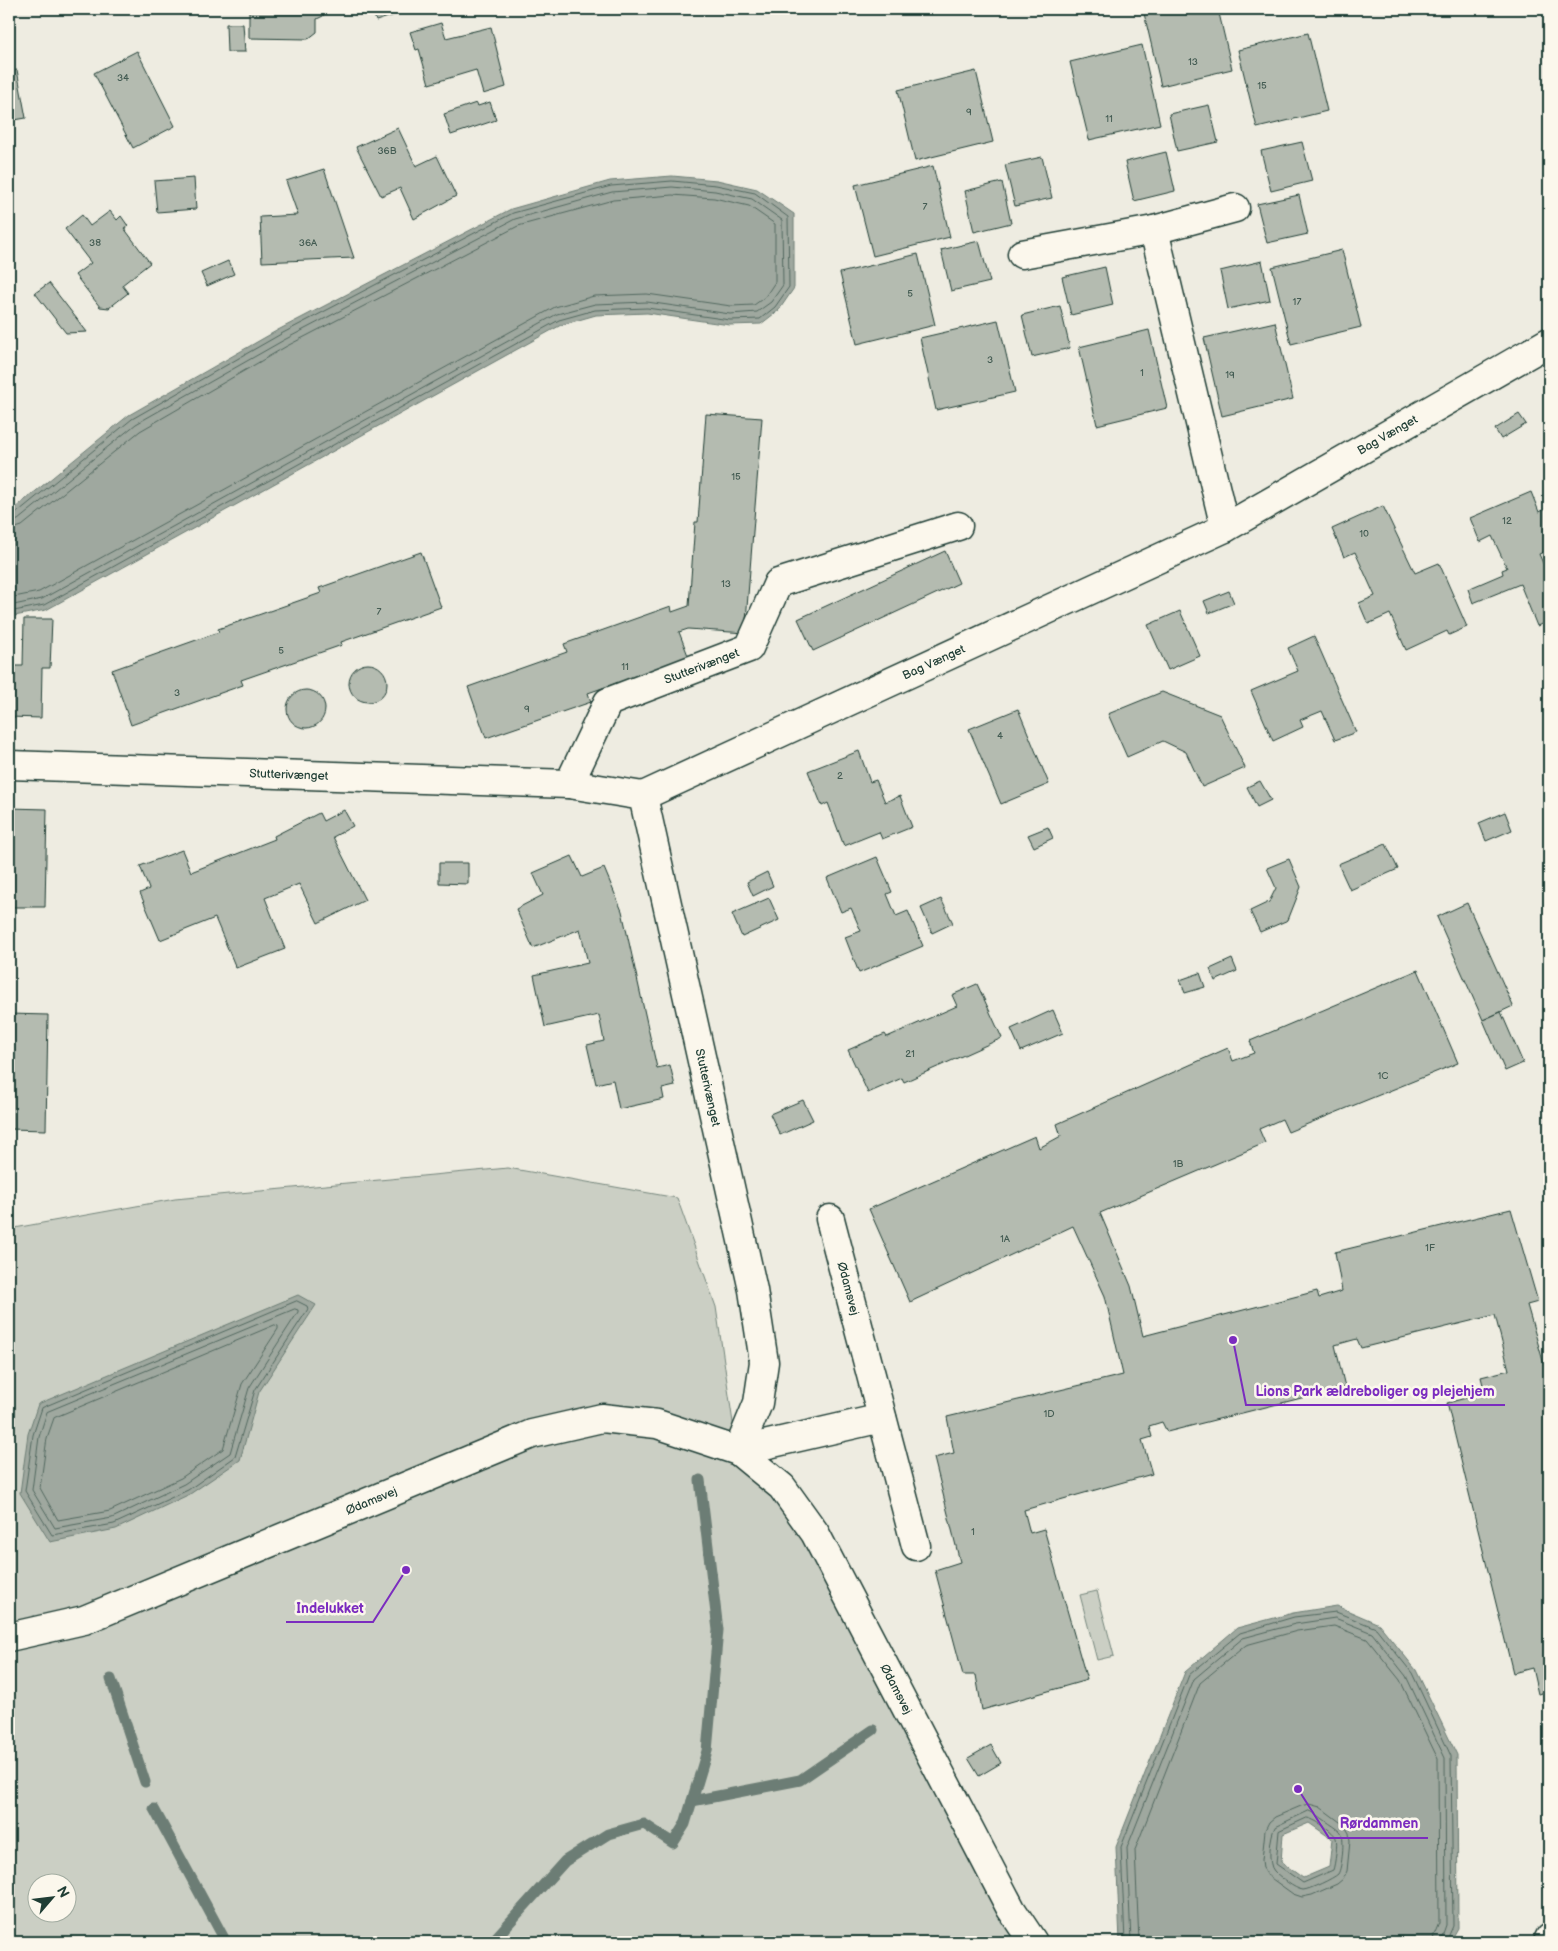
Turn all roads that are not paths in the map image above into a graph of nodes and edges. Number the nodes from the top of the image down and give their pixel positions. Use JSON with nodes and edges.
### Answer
{"nodes":[{"id":1,"x":1235,"y":208,"type":"dead end"},
{"id":2,"x":1154,"y":230,"type":"junction"},
{"id":3,"x":1022,"y":254,"type":"dead end"},
{"id":4,"x":1549,"y":342,"type":"edge"},
{"id":5,"x":958,"y":526,"type":"dead end"},
{"id":6,"x":1224,"y":528,"type":"junction"},
{"id":7,"x":9,"y":765,"type":"edge"},
{"id":8,"x":569,"y":784,"type":"junction"},
{"id":9,"x":642,"y":796,"type":"junction"},
{"id":10,"x":830,"y":1219,"type":"dead end"},
{"id":11,"x":882,"y":1418,"type":"junction"},
{"id":12,"x":738,"y":1451,"type":"junction"},
{"id":13,"x":916,"y":1546,"type":"dead end"},
{"id":14,"x":9,"y":1637,"type":"edge"},
{"id":15,"x":1549,"y":1938,"type":"edge"},
{"id":16,"x":1033,"y":1942,"type":"edge"},
{"id":17,"x":1548,"y":1942,"type":"edge"}],
"edges":[{"from":1,"to":2,"type":"street"},
{"from":2,"to":3,"type":"street"},
{"from":2,"to":6,"type":"street"},
{"from":4,"to":6,"type":"street","name":"Bag Vænget"},
{"from":5,"to":8,"type":"street","name":"Stutterivænget"},
{"from":6,"to":9,"type":"street","name":"Bag Vænget"},
{"from":7,"to":8,"type":"street","name":"Stutterivænget"},
{"from":8,"to":9,"type":"street","name":"Stutterivænget"},
{"from":9,"to":12,"type":"street","name":"Stutterivænget"},
{"from":10,"to":11,"type":"street","name":"Ødamsvej"},
{"from":11,"to":12,"type":"street"},
{"from":11,"to":13,"type":"street","name":"Ødamsvej"},
{"from":12,"to":14,"type":"street","name":"Ødamsvej"},
{"from":12,"to":16,"type":"street","name":"Ødamsvej"},
{"from":15,"to":17,"type":"street"}]}
